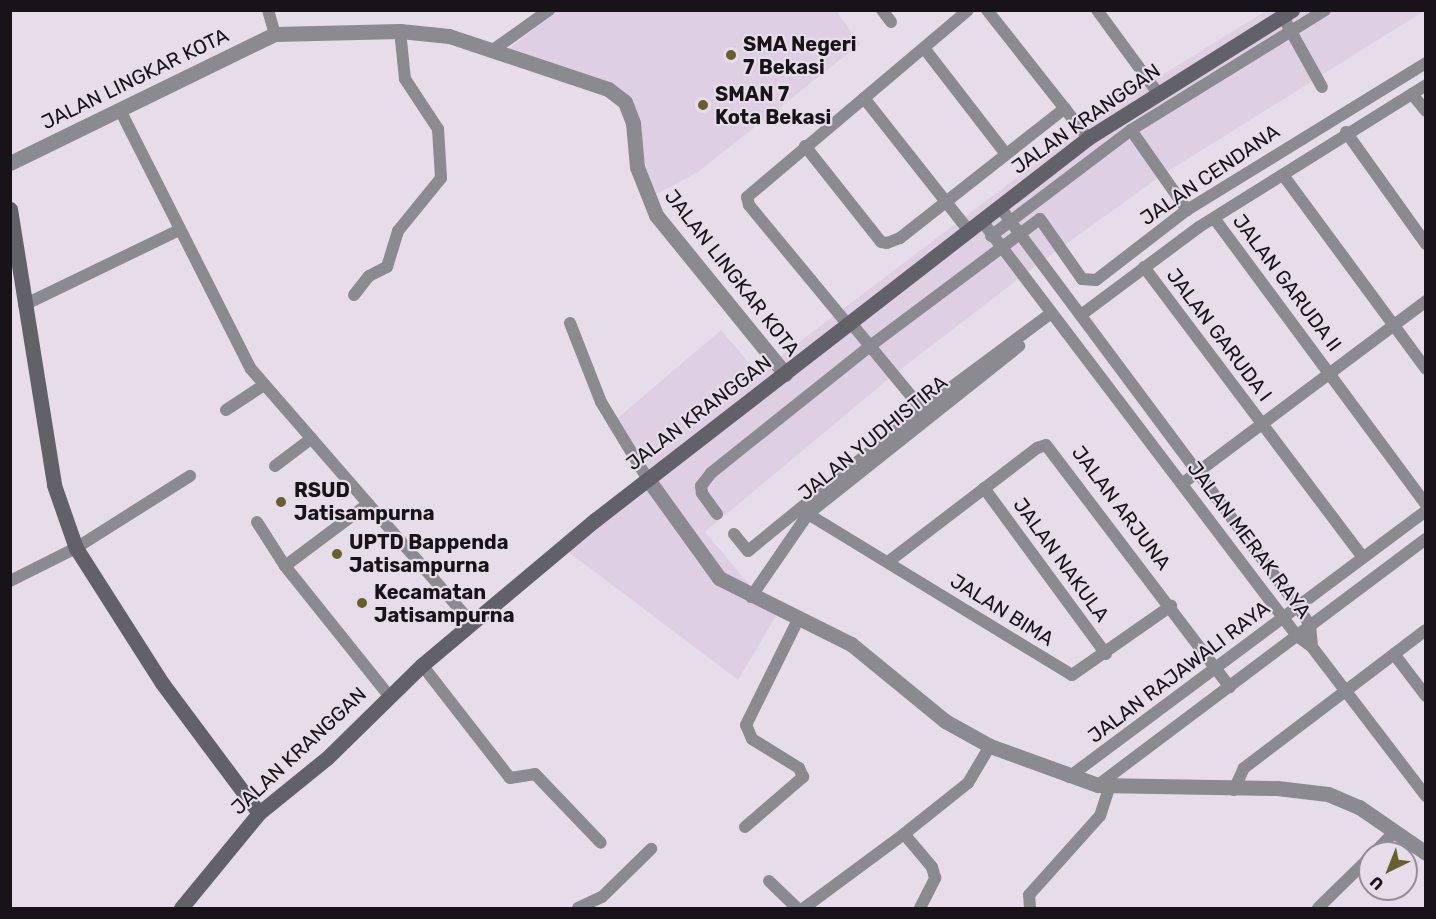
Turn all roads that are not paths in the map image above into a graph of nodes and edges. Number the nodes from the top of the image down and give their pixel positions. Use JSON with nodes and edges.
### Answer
{"nodes":[{"id":1,"x":268,"y":10,"type":"edge"},
{"id":2,"x":549,"y":10,"type":"edge"},
{"id":3,"x":882,"y":10,"type":"edge"},
{"id":4,"x":968,"y":10,"type":"edge"},
{"id":5,"x":987,"y":10,"type":"edge"},
{"id":6,"x":1097,"y":10,"type":"edge"},
{"id":7,"x":1325,"y":10,"type":"edge"},
{"id":8,"x":1287,"y":14,"type":"edge"},
{"id":9,"x":891,"y":22,"type":"dead end"},
{"id":10,"x":400,"y":31,"type":"junction"},
{"id":11,"x":1292,"y":33,"type":"junction"},
{"id":12,"x":275,"y":34,"type":"junction"},
{"id":13,"x":924,"y":48,"type":"junction"},
{"id":14,"x":493,"y":50,"type":"junction"},
{"id":15,"x":1425,"y":63,"type":"edge"},
{"id":16,"x":1425,"y":85,"type":"edge"},
{"id":17,"x":1322,"y":87,"type":"dead end"},
{"id":18,"x":1157,"y":92,"type":"junction"},
{"id":19,"x":1412,"y":93,"type":"junction"},
{"id":20,"x":864,"y":98,"type":"junction"},
{"id":21,"x":1065,"y":108,"type":"junction"},
{"id":22,"x":120,"y":110,"type":"junction"},
{"id":23,"x":1425,"y":111,"type":"edge"},
{"id":24,"x":1131,"y":130,"type":"junction"},
{"id":25,"x":1346,"y":132,"type":"junction"},
{"id":26,"x":1088,"y":138,"type":"junction"},
{"id":27,"x":805,"y":146,"type":"junction"},
{"id":28,"x":1006,"y":154,"type":"junction"},
{"id":29,"x":10,"y":163,"type":"edge"},
{"id":30,"x":1282,"y":175,"type":"junction"},
{"id":31,"x":946,"y":202,"type":"junction"},
{"id":32,"x":1000,"y":207,"type":"junction"},
{"id":33,"x":10,"y":209,"type":"edge"},
{"id":34,"x":1187,"y":210,"type":"junction"},
{"id":35,"x":1214,"y":218,"type":"junction"},
{"id":36,"x":1010,"y":220,"type":"junction"},
{"id":37,"x":982,"y":221,"type":"junction"},
{"id":38,"x":179,"y":230,"type":"junction"},
{"id":39,"x":970,"y":232,"type":"junction"},
{"id":40,"x":1020,"y":234,"type":"junction"},
{"id":41,"x":991,"y":236,"type":"junction"},
{"id":42,"x":1425,"y":244,"type":"edge"},
{"id":43,"x":1000,"y":248,"type":"junction"},
{"id":44,"x":1144,"y":267,"type":"junction"},
{"id":45,"x":354,"y":295,"type":"dead end"},
{"id":46,"x":1425,"y":301,"type":"edge"},
{"id":47,"x":24,"y":305,"type":"junction"},
{"id":48,"x":1050,"y":314,"type":"junction"},
{"id":49,"x":1081,"y":315,"type":"junction"},
{"id":50,"x":570,"y":323,"type":"dead end"},
{"id":51,"x":850,"y":324,"type":"junction"},
{"id":52,"x":1394,"y":325,"type":"junction"},
{"id":53,"x":1041,"y":328,"type":"dead end"},
{"id":54,"x":870,"y":346,"type":"junction"},
{"id":55,"x":1425,"y":369,"type":"edge"},
{"id":56,"x":1330,"y":371,"type":"junction"},
{"id":57,"x":785,"y":374,"type":"junction"},
{"id":58,"x":264,"y":385,"type":"junction"},
{"id":59,"x":922,"y":409,"type":"junction"},
{"id":60,"x":226,"y":410,"type":"dead end"},
{"id":61,"x":1263,"y":426,"type":"junction"},
{"id":62,"x":312,"y":438,"type":"junction"},
{"id":63,"x":275,"y":466,"type":"dead end"},
{"id":64,"x":1198,"y":472,"type":"junction"},
{"id":65,"x":190,"y":476,"type":"dead end"},
{"id":66,"x":647,"y":478,"type":"junction"},
{"id":67,"x":1183,"y":483,"type":"junction"},
{"id":68,"x":984,"y":488,"type":"junction"},
{"id":69,"x":368,"y":504,"type":"junction"},
{"id":70,"x":1425,"y":505,"type":"edge"},
{"id":71,"x":1425,"y":511,"type":"edge"},
{"id":72,"x":717,"y":514,"type":"dead end"},
{"id":73,"x":808,"y":514,"type":"junction"},
{"id":74,"x":257,"y":522,"type":"dead end"},
{"id":75,"x":734,"y":534,"type":"dead end"},
{"id":76,"x":1425,"y":539,"type":"edge"},
{"id":77,"x":76,"y":548,"type":"junction"},
{"id":78,"x":1363,"y":558,"type":"junction"},
{"id":79,"x":888,"y":562,"type":"junction"},
{"id":80,"x":285,"y":566,"type":"junction"},
{"id":81,"x":10,"y":581,"type":"edge"},
{"id":82,"x":751,"y":597,"type":"junction"},
{"id":83,"x":1171,"y":606,"type":"junction"},
{"id":84,"x":1298,"y":607,"type":"junction"},
{"id":85,"x":1284,"y":617,"type":"junction"},
{"id":86,"x":798,"y":620,"type":"junction"},
{"id":87,"x":472,"y":623,"type":"junction"},
{"id":88,"x":1310,"y":625,"type":"junction"},
{"id":89,"x":1425,"y":630,"type":"edge"},
{"id":90,"x":1297,"y":636,"type":"junction"},
{"id":91,"x":1312,"y":647,"type":"junction"},
{"id":92,"x":1106,"y":654,"type":"junction"},
{"id":93,"x":1394,"y":654,"type":"junction"},
{"id":94,"x":422,"y":664,"type":"junction"},
{"id":95,"x":1216,"y":669,"type":"junction"},
{"id":96,"x":1230,"y":687,"type":"junction"},
{"id":97,"x":1344,"y":691,"type":"junction"},
{"id":98,"x":389,"y":696,"type":"junction"},
{"id":99,"x":1425,"y":696,"type":"edge"},
{"id":100,"x":990,"y":746,"type":"junction"},
{"id":101,"x":1070,"y":777,"type":"junction"},
{"id":102,"x":1104,"y":785,"type":"junction"},
{"id":103,"x":1234,"y":790,"type":"junction"},
{"id":104,"x":1425,"y":796,"type":"edge"},
{"id":105,"x":259,"y":813,"type":"junction"},
{"id":106,"x":746,"y":827,"type":"dead end"},
{"id":107,"x":1395,"y":831,"type":"junction"},
{"id":108,"x":904,"y":834,"type":"junction"},
{"id":109,"x":1385,"y":841,"type":"edge"},
{"id":110,"x":601,"y":843,"type":"dead end"},
{"id":111,"x":651,"y":849,"type":"dead end"},
{"id":112,"x":1425,"y":853,"type":"edge"},
{"id":113,"x":1358,"y":869,"type":"edge"},
{"id":114,"x":769,"y":881,"type":"dead end"},
{"id":115,"x":582,"y":907,"type":"edge"},
{"id":116,"x":181,"y":909,"type":"edge"},
{"id":117,"x":797,"y":909,"type":"edge"},
{"id":118,"x":804,"y":909,"type":"edge"},
{"id":119,"x":920,"y":909,"type":"edge"},
{"id":120,"x":1030,"y":909,"type":"edge"},
{"id":121,"x":1318,"y":909,"type":"edge"}],
"edges":[{"from":1,"to":12,"type":"street"},
{"from":2,"to":14,"type":"street"},
{"from":3,"to":9,"type":"street"},
{"from":4,"to":13,"type":"street"},
{"from":5,"to":21,"type":"street"},
{"from":6,"to":18,"type":"street"},
{"from":7,"to":11,"type":"street"},
{"from":8,"to":11,"type":"street"},
{"from":8,"to":18,"type":"main road","name":"JALAN KRANGGAN"},
{"from":10,"to":12,"type":"street","name":"JALAN LINGKAR KOTA"},
{"from":10,"to":14,"type":"street","name":"JALAN LINGKAR KOTA"},
{"from":10,"to":45,"type":"street"},
{"from":11,"to":17,"type":"street"},
{"from":11,"to":24,"type":"street"},
{"from":12,"to":22,"type":"street","name":"JALAN LINGKAR KOTA"},
{"from":13,"to":20,"type":"street"},
{"from":13,"to":28,"type":"street"},
{"from":14,"to":57,"type":"street","name":"JALAN LINGKAR KOTA"},
{"from":15,"to":34,"type":"street","name":"JALAN CENDANA"},
{"from":16,"to":19,"type":"street"},
{"from":18,"to":26,"type":"main road","name":"JALAN KRANGGAN"},
{"from":19,"to":23,"type":"street"},
{"from":19,"to":25,"type":"street"},
{"from":20,"to":27,"type":"street"},
{"from":20,"to":31,"type":"street"},
{"from":21,"to":26,"type":"street"},
{"from":21,"to":28,"type":"street"},
{"from":22,"to":29,"type":"street","name":"JALAN LINGKAR KOTA"},
{"from":22,"to":38,"type":"street"},
{"from":24,"to":34,"type":"street"},
{"from":24,"to":36,"type":"street"},
{"from":25,"to":30,"type":"street"},
{"from":25,"to":42,"type":"street"},
{"from":26,"to":32,"type":"main road","name":"JALAN KRANGGAN"},
{"from":27,"to":31,"type":"street"},
{"from":27,"to":51,"type":"street"},
{"from":28,"to":31,"type":"street"},
{"from":30,"to":35,"type":"street"},
{"from":30,"to":52,"type":"street"},
{"from":31,"to":39,"type":"street"},
{"from":32,"to":36,"type":"street","name":"JALAN MERAK RAYA"},
{"from":32,"to":37,"type":"main road","name":"JALAN KRANGGAN"},
{"from":33,"to":47,"type":"main road"},
{"from":34,"to":40,"type":"street","name":"JALAN CENDANA"},
{"from":35,"to":44,"type":"street"},
{"from":35,"to":56,"type":"street","name":"JALAN GARUDA II"},
{"from":36,"to":40,"type":"street","name":"JALAN MERAK RAYA"},
{"from":36,"to":41,"type":"street"},
{"from":37,"to":39,"type":"main road","name":"JALAN KRANGGAN"},
{"from":37,"to":41,"type":"street","name":"JALAN MERAK RAYA"},
{"from":38,"to":47,"type":"street"},
{"from":38,"to":58,"type":"street"},
{"from":39,"to":51,"type":"main road","name":"JALAN KRANGGAN"},
{"from":40,"to":43,"type":"street"},
{"from":40,"to":49,"type":"street","name":"JALAN MERAK RAYA"},
{"from":41,"to":43,"type":"street","name":"JALAN MERAK RAYA"},
{"from":43,"to":48,"type":"street","name":"JALAN MERAK RAYA"},
{"from":43,"to":54,"type":"street"},
{"from":44,"to":49,"type":"street"},
{"from":44,"to":61,"type":"street","name":"JALAN GARUDA I"},
{"from":46,"to":52,"type":"street"},
{"from":47,"to":77,"type":"main road"},
{"from":48,"to":59,"type":"street"},
{"from":48,"to":67,"type":"street","name":"JALAN MERAK RAYA"},
{"from":49,"to":64,"type":"street","name":"JALAN MERAK RAYA"},
{"from":50,"to":66,"type":"street"},
{"from":51,"to":54,"type":"street"},
{"from":51,"to":57,"type":"main road","name":"JALAN KRANGGAN"},
{"from":52,"to":55,"type":"street"},
{"from":52,"to":56,"type":"street"},
{"from":53,"to":73,"type":"street","name":"JALAN YUDHISTIRA"},
{"from":54,"to":59,"type":"street"},
{"from":54,"to":72,"type":"street"},
{"from":56,"to":61,"type":"street"},
{"from":56,"to":70,"type":"street","name":"JALAN GARUDA II"},
{"from":57,"to":66,"type":"main road","name":"JALAN KRANGGAN"},
{"from":58,"to":60,"type":"street"},
{"from":58,"to":62,"type":"street"},
{"from":59,"to":75,"type":"street"},
{"from":61,"to":64,"type":"street"},
{"from":61,"to":78,"type":"street","name":"JALAN GARUDA I"},
{"from":62,"to":63,"type":"street"},
{"from":62,"to":69,"type":"street"},
{"from":64,"to":67,"type":"street"},
{"from":64,"to":84,"type":"street","name":"JALAN MERAK RAYA"},
{"from":65,"to":77,"type":"street"},
{"from":66,"to":82,"type":"street"},
{"from":66,"to":87,"type":"main road","name":"JALAN KRANGGAN"},
{"from":67,"to":85,"type":"street","name":"JALAN MERAK RAYA"},
{"from":68,"to":79,"type":"street","name":"JALAN ARJUNA"},
{"from":68,"to":83,"type":"street","name":"JALAN ARJUNA"},
{"from":68,"to":92,"type":"street","name":"JALAN NAKULA"},
{"from":69,"to":80,"type":"street"},
{"from":69,"to":87,"type":"street"},
{"from":71,"to":78,"type":"street","name":"JALAN RAJAWALI RAYA"},
{"from":73,"to":79,"type":"street","name":"JALAN BIMA"},
{"from":73,"to":82,"type":"street","name":"JALAN YUDHISTIRA"},
{"from":74,"to":80,"type":"street"},
{"from":76,"to":88,"type":"street"},
{"from":77,"to":81,"type":"street"},
{"from":77,"to":105,"type":"main road"},
{"from":78,"to":84,"type":"street","name":"JALAN RAJAWALI RAYA"},
{"from":79,"to":92,"type":"street","name":"JALAN BIMA"},
{"from":80,"to":98,"type":"street"},
{"from":82,"to":86,"type":"street"},
{"from":83,"to":92,"type":"street","name":"JALAN BIMA"},
{"from":83,"to":95,"type":"street","name":"JALAN ARJUNA"},
{"from":84,"to":85,"type":"street","name":"JALAN RAJAWALI RAYA"},
{"from":84,"to":88,"type":"street","name":"JALAN MERAK RAYA"},
{"from":85,"to":90,"type":"street","name":"JALAN MERAK RAYA"},
{"from":85,"to":95,"type":"street","name":"JALAN RAJAWALI RAYA"},
{"from":86,"to":100,"type":"street"},
{"from":86,"to":106,"type":"street"},
{"from":87,"to":94,"type":"main road","name":"JALAN KRANGGAN"},
{"from":88,"to":90,"type":"street"},
{"from":88,"to":91,"type":"street","name":"JALAN MERAK RAYA"},
{"from":89,"to":93,"type":"street"},
{"from":90,"to":91,"type":"street","name":"JALAN MERAK RAYA"},
{"from":90,"to":96,"type":"street"},
{"from":91,"to":97,"type":"street"},
{"from":93,"to":97,"type":"street"},
{"from":93,"to":99,"type":"street"},
{"from":94,"to":98,"type":"main road","name":"JALAN KRANGGAN"},
{"from":94,"to":110,"type":"street"},
{"from":95,"to":96,"type":"street","name":"JALAN ARJUNA"},
{"from":95,"to":101,"type":"street","name":"JALAN RAJAWALI RAYA"},
{"from":96,"to":102,"type":"street"},
{"from":97,"to":103,"type":"street"},
{"from":97,"to":104,"type":"street"},
{"from":98,"to":105,"type":"main road","name":"JALAN KRANGGAN"},
{"from":100,"to":101,"type":"street"},
{"from":100,"to":108,"type":"street"},
{"from":101,"to":102,"type":"street"},
{"from":102,"to":103,"type":"street"},
{"from":102,"to":120,"type":"street"},
{"from":103,"to":107,"type":"street"},
{"from":105,"to":116,"type":"main road","name":"JALAN KRANGGAN"},
{"from":107,"to":109,"type":"street"},
{"from":107,"to":112,"type":"street"},
{"from":108,"to":118,"type":"street"},
{"from":108,"to":119,"type":"street"},
{"from":111,"to":115,"type":"street"},
{"from":113,"to":121,"type":"street"},
{"from":114,"to":117,"type":"street"}]}
